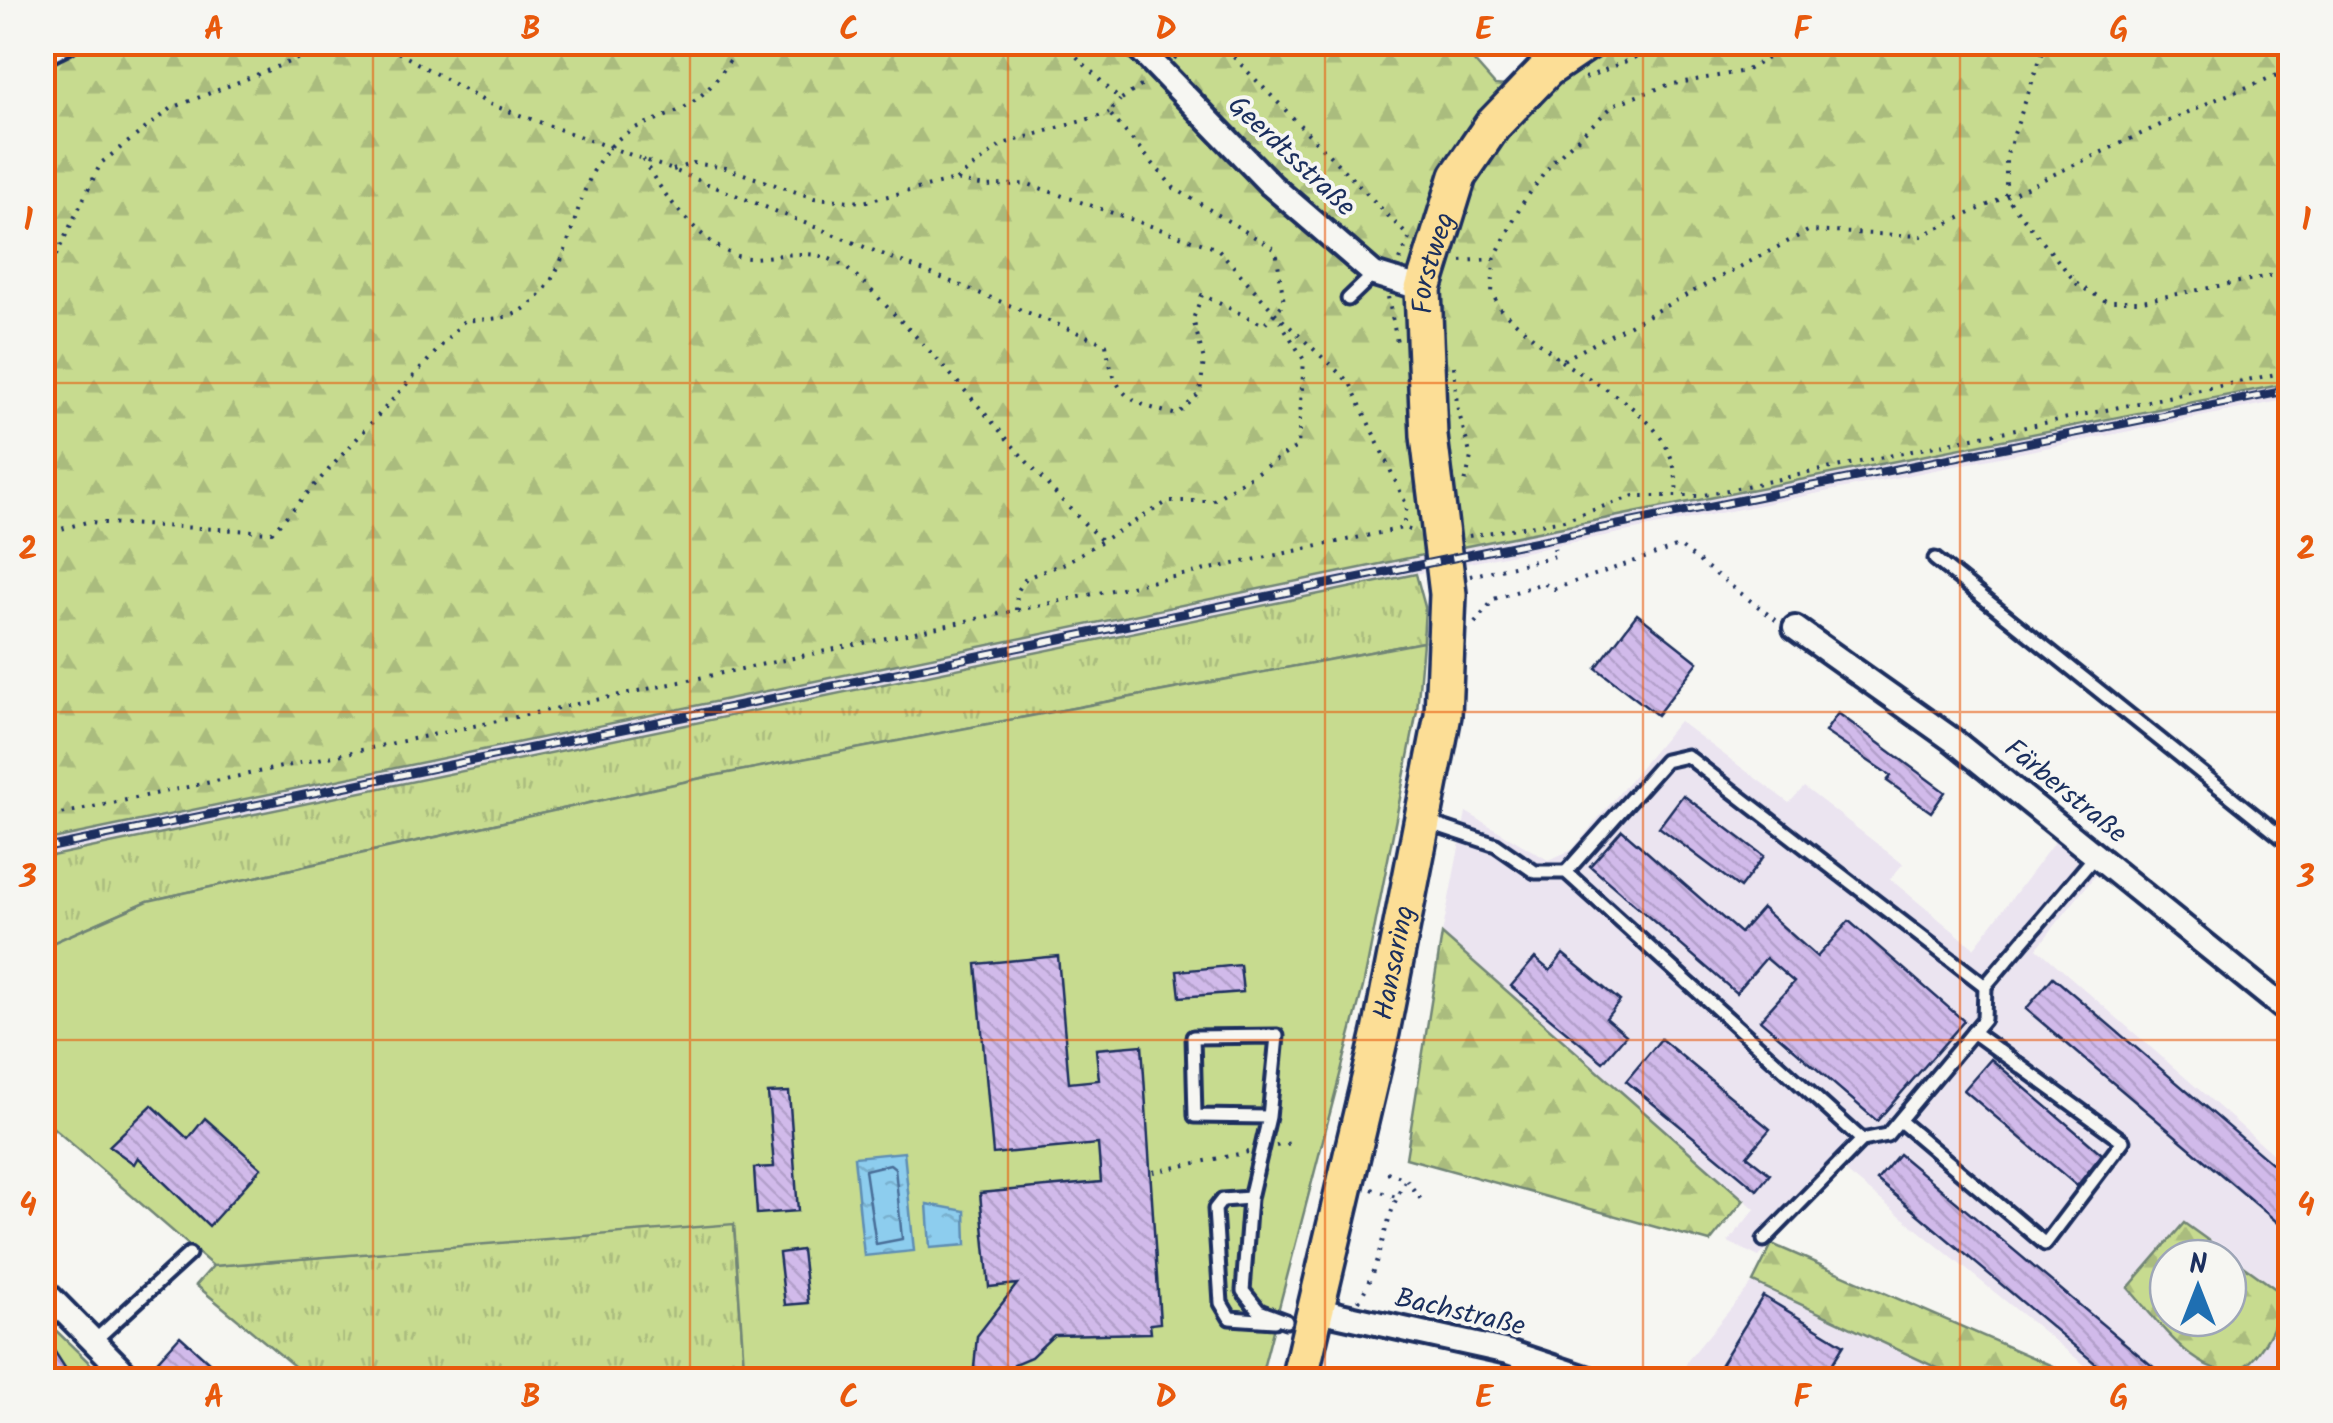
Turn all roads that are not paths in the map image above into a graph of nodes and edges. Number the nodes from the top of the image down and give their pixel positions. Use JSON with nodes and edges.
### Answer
{"nodes":[{"id":1,"x":66,"y":42,"type":"edge"},
{"id":2,"x":1133,"y":42,"type":"edge"},
{"id":3,"x":1587,"y":42,"type":"edge"},
{"id":4,"x":42,"y":54,"type":"edge"},
{"id":5,"x":1396,"y":282,"type":"junction"},
{"id":6,"x":1348,"y":299,"type":"dead end"},
{"id":7,"x":1442,"y":541,"type":"joint"},
{"id":8,"x":1935,"y":558,"type":"dead end"},
{"id":9,"x":1795,"y":628,"type":"road end"},
{"id":10,"x":1438,"y":826,"type":"junction"},
{"id":11,"x":2290,"y":844,"type":"edge"},
{"id":12,"x":2096,"y":855,"type":"junction"},
{"id":13,"x":1566,"y":872,"type":"junction"},
{"id":14,"x":1985,"y":986,"type":"junction"},
{"id":15,"x":2290,"y":1013,"type":"edge"},
{"id":16,"x":1974,"y":1032,"type":"junction"},
{"id":17,"x":1269,"y":1117,"type":"junction"},
{"id":18,"x":1900,"y":1121,"type":"junction"},
{"id":19,"x":1862,"y":1140,"type":"junction"},
{"id":20,"x":1250,"y":1198,"type":"junction"},
{"id":21,"x":1764,"y":1240,"type":"dead end"},
{"id":22,"x":189,"y":1254,"type":"dead end"},
{"id":23,"x":42,"y":1288,"type":"edge"},
{"id":24,"x":1303,"y":1318,"type":"junction"},
{"id":25,"x":94,"y":1341,"type":"junction"},
{"id":26,"x":132,"y":1380,"type":"edge"},
{"id":27,"x":1299,"y":1380,"type":"edge"},
{"id":28,"x":1592,"y":1380,"type":"edge"}],
"edges":[{"from":1,"to":4,"type":"street"},
{"from":2,"to":5,"type":"street","name":"Geerdtsstraße"},
{"from":3,"to":5,"type":"main road","name":"Forstweg"},
{"from":5,"to":6,"type":"lane"},
{"from":5,"to":7,"type":"main road","name":"Forstweg"},
{"from":7,"to":10,"type":"main road","name":"Hansaring"},
{"from":8,"to":11,"type":"lane"},
{"from":9,"to":12,"type":"street","name":"Färberstraße"},
{"from":10,"to":13,"type":"lane"},
{"from":10,"to":24,"type":"main road","name":"Hansaring"},
{"from":12,"to":14,"type":"lane"},
{"from":12,"to":15,"type":"street","name":"Färberstraße"},
{"from":13,"to":14,"type":"lane"},
{"from":13,"to":19,"type":"lane"},
{"from":14,"to":16,"type":"lane"},
{"from":16,"to":18,"type":"lane"},
{"from":16,"to":18,"type":"lane"},
{"from":17,"to":17,"type":"lane"},
{"from":17,"to":20,"type":"lane"},
{"from":18,"to":19,"type":"lane"},
{"from":19,"to":21,"type":"lane"},
{"from":20,"to":24,"type":"lane"},
{"from":20,"to":24,"type":"lane"},
{"from":22,"to":25,"type":"lane"},
{"from":23,"to":25,"type":"street"},
{"from":24,"to":27,"type":"main road","name":"Hansaring"},
{"from":24,"to":28,"type":"street","name":"Bachstraße"},
{"from":25,"to":26,"type":"street"}]}
